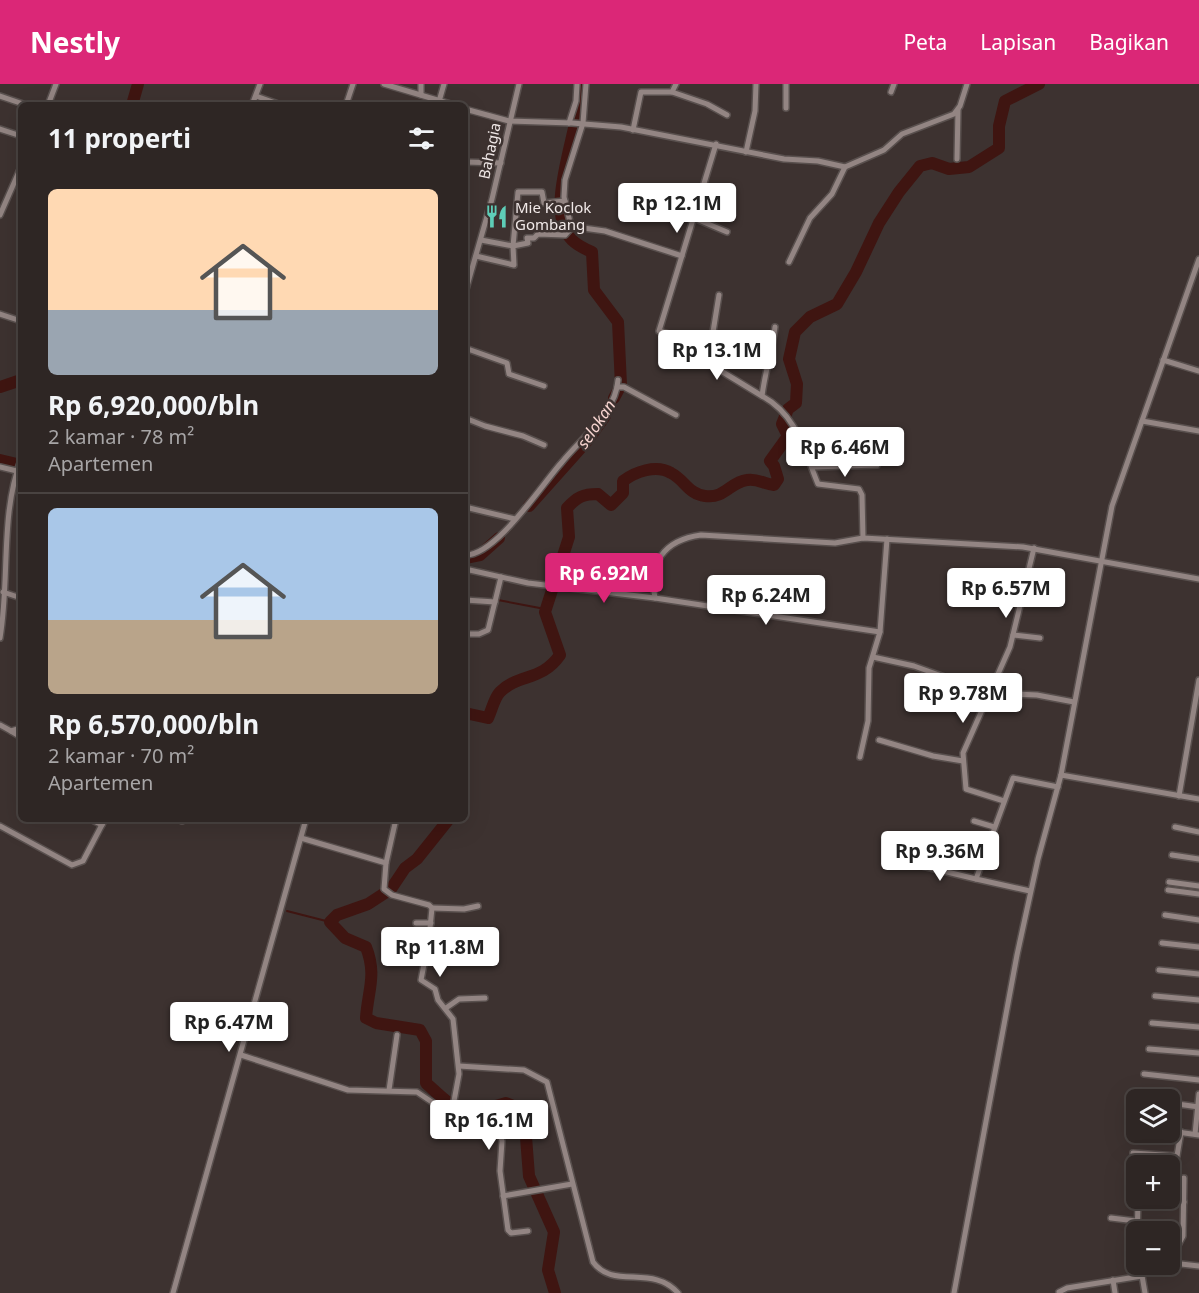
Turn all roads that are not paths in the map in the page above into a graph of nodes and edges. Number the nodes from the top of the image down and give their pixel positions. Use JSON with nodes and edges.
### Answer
{"nodes":[{"id":1,"x":56,"y":84,"type":"edge"},
{"id":2,"x":260,"y":84,"type":"edge"},
{"id":3,"x":354,"y":84,"type":"edge"},
{"id":4,"x":384,"y":84,"type":"edge"},
{"id":5,"x":421,"y":84,"type":"edge"},
{"id":6,"x":444,"y":84,"type":"edge"},
{"id":7,"x":519,"y":84,"type":"edge"},
{"id":8,"x":577,"y":84,"type":"edge"},
{"id":9,"x":586,"y":84,"type":"edge"},
{"id":10,"x":676,"y":84,"type":"edge"},
{"id":11,"x":756,"y":84,"type":"edge"},
{"id":12,"x":786,"y":84,"type":"edge"},
{"id":13,"x":894,"y":84,"type":"edge"},
{"id":14,"x":968,"y":84,"type":"edge"},
{"id":15,"x":672,"y":92,"type":"junction"},
{"id":16,"x":891,"y":93,"type":"dead end"},
{"id":17,"x":421,"y":95,"type":"junction"},
{"id":18,"x":0,"y":96,"type":"edge"},
{"id":19,"x":256,"y":96,"type":"junction"},
{"id":20,"x":18,"y":102,"type":"edge"},
{"id":21,"x":49,"y":102,"type":"edge"},
{"id":22,"x":253,"y":102,"type":"edge"},
{"id":23,"x":273,"y":102,"type":"edge"},
{"id":24,"x":347,"y":102,"type":"edge"},
{"id":25,"x":437,"y":102,"type":"edge"},
{"id":26,"x":439,"y":102,"type":"edge"},
{"id":27,"x":786,"y":108,"type":"dead end"},
{"id":28,"x":468,"y":110,"type":"edge"},
{"id":29,"x":958,"y":110,"type":"junction"},
{"id":30,"x":727,"y":115,"type":"dead end"},
{"id":31,"x":509,"y":122,"type":"junction"},
{"id":32,"x":571,"y":123,"type":"junction"},
{"id":33,"x":581,"y":123,"type":"junction"},
{"id":34,"x":0,"y":129,"type":"edge"},
{"id":35,"x":633,"y":130,"type":"junction"},
{"id":36,"x":18,"y":135,"type":"edge"},
{"id":37,"x":716,"y":144,"type":"junction"},
{"id":38,"x":746,"y":152,"type":"junction"},
{"id":39,"x":957,"y":159,"type":"dead end"},
{"id":40,"x":468,"y":162,"type":"edge"},
{"id":41,"x":501,"y":163,"type":"junction"},
{"id":42,"x":845,"y":167,"type":"junction"},
{"id":43,"x":18,"y":175,"type":"edge"},
{"id":44,"x":562,"y":201,"type":"junction"},
{"id":45,"x":0,"y":215,"type":"edge"},
{"id":46,"x":694,"y":218,"type":"junction"},
{"id":47,"x":573,"y":226,"type":"junction"},
{"id":48,"x":727,"y":232,"type":"dead end"},
{"id":49,"x":481,"y":240,"type":"junction"},
{"id":50,"x":513,"y":246,"type":"junction"},
{"id":51,"x":476,"y":256,"type":"junction"},
{"id":52,"x":682,"y":256,"type":"junction"},
{"id":53,"x":1199,"y":259,"type":"edge"},
{"id":54,"x":789,"y":262,"type":"dead end"},
{"id":55,"x":468,"y":283,"type":"edge"},
{"id":56,"x":719,"y":295,"type":"dead end"},
{"id":57,"x":0,"y":314,"type":"edge"},
{"id":58,"x":18,"y":320,"type":"edge"},
{"id":59,"x":775,"y":327,"type":"dead end"},
{"id":60,"x":709,"y":346,"type":"junction"},
{"id":61,"x":468,"y":349,"type":"edge"},
{"id":62,"x":1163,"y":360,"type":"junction"},
{"id":63,"x":1199,"y":371,"type":"edge"},
{"id":64,"x":544,"y":386,"type":"dead end"},
{"id":65,"x":762,"y":396,"type":"junction"},
{"id":66,"x":676,"y":415,"type":"dead end"},
{"id":67,"x":468,"y":418,"type":"edge"},
{"id":68,"x":1142,"y":421,"type":"junction"},
{"id":69,"x":1199,"y":431,"type":"edge"},
{"id":70,"x":544,"y":446,"type":"dead end"},
{"id":71,"x":878,"y":465,"type":"dead end"},
{"id":72,"x":18,"y":466,"type":"edge"},
{"id":73,"x":0,"y":467,"type":"edge"},
{"id":74,"x":812,"y":467,"type":"junction"},
{"id":75,"x":18,"y":469,"type":"edge"},
{"id":76,"x":468,"y":508,"type":"edge"},
{"id":77,"x":515,"y":519,"type":"junction"},
{"id":78,"x":864,"y":538,"type":"junction"},
{"id":79,"x":887,"y":539,"type":"junction"},
{"id":80,"x":1034,"y":548,"type":"junction"},
{"id":81,"x":468,"y":554,"type":"edge"},
{"id":82,"x":1104,"y":561,"type":"junction"},
{"id":83,"x":468,"y":570,"type":"edge"},
{"id":84,"x":501,"y":577,"type":"junction"},
{"id":85,"x":1199,"y":579,"type":"edge"},
{"id":86,"x":3,"y":592,"type":"junction"},
{"id":87,"x":18,"y":597,"type":"edge"},
{"id":88,"x":655,"y":598,"type":"junction"},
{"id":89,"x":496,"y":599,"type":"junction"},
{"id":90,"x":468,"y":600,"type":"edge"},
{"id":91,"x":880,"y":632,"type":"junction"},
{"id":92,"x":468,"y":634,"type":"edge"},
{"id":93,"x":1013,"y":634,"type":"junction"},
{"id":94,"x":0,"y":638,"type":"edge"},
{"id":95,"x":1040,"y":638,"type":"dead end"},
{"id":96,"x":873,"y":657,"type":"junction"},
{"id":97,"x":1199,"y":680,"type":"edge"},
{"id":98,"x":989,"y":693,"type":"junction"},
{"id":99,"x":1074,"y":702,"type":"junction"},
{"id":100,"x":0,"y":725,"type":"edge"},
{"id":101,"x":18,"y":729,"type":"edge"},
{"id":102,"x":11,"y":731,"type":"junction"},
{"id":103,"x":18,"y":735,"type":"edge"},
{"id":104,"x":879,"y":740,"type":"dead end"},
{"id":105,"x":860,"y":756,"type":"dead end"},
{"id":106,"x":963,"y":761,"type":"junction"},
{"id":107,"x":1061,"y":775,"type":"junction"},
{"id":108,"x":1058,"y":787,"type":"junction"},
{"id":109,"x":1179,"y":796,"type":"junction"},
{"id":110,"x":1199,"y":799,"type":"edge"},
{"id":111,"x":1004,"y":801,"type":"junction"},
{"id":112,"x":974,"y":821,"type":"dead end"},
{"id":113,"x":96,"y":822,"type":"edge"},
{"id":114,"x":104,"y":822,"type":"edge"},
{"id":115,"x":305,"y":822,"type":"edge"},
{"id":116,"x":395,"y":822,"type":"edge"},
{"id":117,"x":102,"y":825,"type":"junction"},
{"id":118,"x":0,"y":826,"type":"edge"},
{"id":119,"x":994,"y":827,"type":"junction"},
{"id":120,"x":1175,"y":827,"type":"dead end"},
{"id":121,"x":1199,"y":832,"type":"edge"},
{"id":122,"x":301,"y":838,"type":"junction"},
{"id":123,"x":1172,"y":855,"type":"dead end"},
{"id":124,"x":1199,"y":859,"type":"edge"},
{"id":125,"x":386,"y":863,"type":"junction"},
{"id":126,"x":910,"y":863,"type":"dead end"},
{"id":127,"x":976,"y":879,"type":"junction"},
{"id":128,"x":1169,"y":882,"type":"dead end"},
{"id":129,"x":1198,"y":886,"type":"edge"},
{"id":130,"x":1168,"y":890,"type":"dead end"},
{"id":131,"x":1030,"y":891,"type":"junction"},
{"id":132,"x":1197,"y":894,"type":"edge"},
{"id":133,"x":478,"y":906,"type":"dead end"},
{"id":134,"x":432,"y":908,"type":"junction"},
{"id":135,"x":1165,"y":915,"type":"dead end"},
{"id":136,"x":1199,"y":920,"type":"edge"},
{"id":137,"x":416,"y":923,"type":"dead end"},
{"id":138,"x":431,"y":923,"type":"junction"},
{"id":139,"x":1162,"y":943,"type":"dead end"},
{"id":140,"x":1199,"y":947,"type":"edge"},
{"id":141,"x":1159,"y":970,"type":"dead end"},
{"id":142,"x":1199,"y":974,"type":"edge"},
{"id":143,"x":1155,"y":996,"type":"dead end"},
{"id":144,"x":485,"y":998,"type":"dead end"},
{"id":145,"x":1199,"y":1000,"type":"edge"},
{"id":146,"x":446,"y":1008,"type":"junction"},
{"id":147,"x":1152,"y":1023,"type":"dead end"},
{"id":148,"x":1199,"y":1027,"type":"edge"},
{"id":149,"x":397,"y":1035,"type":"dead end"},
{"id":150,"x":1149,"y":1049,"type":"dead end"},
{"id":151,"x":1199,"y":1053,"type":"edge"},
{"id":152,"x":241,"y":1055,"type":"junction"},
{"id":153,"x":459,"y":1066,"type":"junction"},
{"id":154,"x":1144,"y":1074,"type":"dead end"},
{"id":155,"x":1199,"y":1080,"type":"edge"},
{"id":156,"x":389,"y":1090,"type":"junction"},
{"id":157,"x":1199,"y":1094,"type":"edge"},
{"id":158,"x":1180,"y":1104,"type":"edge"},
{"id":159,"x":1198,"y":1107,"type":"edge"},
{"id":160,"x":447,"y":1112,"type":"junction"},
{"id":161,"x":1181,"y":1132,"type":"joint"},
{"id":162,"x":1197,"y":1134,"type":"edge"},
{"id":163,"x":1133,"y":1153,"type":"dead end"},
{"id":164,"x":1184,"y":1178,"type":"dead end"},
{"id":165,"x":572,"y":1184,"type":"junction"},
{"id":166,"x":503,"y":1196,"type":"junction"},
{"id":167,"x":1184,"y":1202,"type":"junction"},
{"id":168,"x":1111,"y":1218,"type":"dead end"},
{"id":169,"x":1136,"y":1221,"type":"joint"},
{"id":170,"x":528,"y":1231,"type":"dead end"},
{"id":171,"x":1199,"y":1266,"type":"edge"},
{"id":172,"x":1142,"y":1276,"type":"joint"},
{"id":173,"x":1113,"y":1280,"type":"junction"},
{"id":174,"x":173,"y":1293,"type":"edge"},
{"id":175,"x":678,"y":1293,"type":"edge"},
{"id":176,"x":954,"y":1293,"type":"edge"},
{"id":177,"x":1059,"y":1293,"type":"edge"},
{"id":178,"x":1115,"y":1293,"type":"edge"},
{"id":179,"x":1145,"y":1293,"type":"edge"}],
"edges":[{"from":1,"to":21,"type":"street"},
{"from":2,"to":19,"type":"street"},
{"from":3,"to":24,"type":"street"},
{"from":4,"to":17,"type":"street"},
{"from":5,"to":17,"type":"street"},
{"from":6,"to":26,"type":"street"},
{"from":7,"to":31,"type":"street","name":"Bahagia"},
{"from":8,"to":32,"type":"street"},
{"from":9,"to":33,"type":"street"},
{"from":10,"to":15,"type":"street"},
{"from":11,"to":38,"type":"street"},
{"from":12,"to":27,"type":"street"},
{"from":13,"to":16,"type":"street"},
{"from":14,"to":29,"type":"street"},
{"from":15,"to":30,"type":"street"},
{"from":15,"to":35,"type":"street"},
{"from":17,"to":25,"type":"street"},
{"from":18,"to":20,"type":"street"},
{"from":19,"to":22,"type":"street"},
{"from":19,"to":23,"type":"street"},
{"from":28,"to":31,"type":"street"},
{"from":29,"to":39,"type":"street"},
{"from":29,"to":42,"type":"street"},
{"from":31,"to":32,"type":"street"},
{"from":31,"to":41,"type":"street","name":"Bahagia"},
{"from":32,"to":33,"type":"street"},
{"from":33,"to":35,"type":"street"},
{"from":33,"to":44,"type":"street"},
{"from":34,"to":36,"type":"street"},
{"from":35,"to":37,"type":"street"},
{"from":37,"to":38,"type":"street"},
{"from":37,"to":46,"type":"street"},
{"from":38,"to":42,"type":"street"},
{"from":40,"to":41,"type":"street"},
{"from":41,"to":49,"type":"street","name":"Bahagia"},
{"from":42,"to":54,"type":"street"},
{"from":43,"to":45,"type":"street"},
{"from":44,"to":47,"type":"street"},
{"from":44,"to":50,"type":"street"},
{"from":46,"to":48,"type":"street"},
{"from":46,"to":52,"type":"street"},
{"from":47,"to":50,"type":"street"},
{"from":47,"to":52,"type":"street"},
{"from":49,"to":50,"type":"street"},
{"from":49,"to":51,"type":"street","name":"Bahagia"},
{"from":50,"to":51,"type":"street"},
{"from":51,"to":55,"type":"street","name":"Bahagia"},
{"from":52,"to":60,"type":"street"},
{"from":53,"to":62,"type":"street"},
{"from":56,"to":60,"type":"street"},
{"from":57,"to":58,"type":"street"},
{"from":59,"to":65,"type":"street"},
{"from":60,"to":65,"type":"street"},
{"from":61,"to":64,"type":"street"},
{"from":62,"to":63,"type":"street"},
{"from":62,"to":68,"type":"street"},
{"from":65,"to":74,"type":"street"},
{"from":66,"to":77,"type":"street"},
{"from":67,"to":70,"type":"street"},
{"from":68,"to":69,"type":"street"},
{"from":68,"to":82,"type":"street"},
{"from":71,"to":74,"type":"street"},
{"from":72,"to":73,"type":"street"},
{"from":74,"to":78,"type":"street"},
{"from":75,"to":86,"type":"street"},
{"from":76,"to":77,"type":"street"},
{"from":77,"to":81,"type":"street"},
{"from":78,"to":79,"type":"street"},
{"from":78,"to":88,"type":"street"},
{"from":79,"to":80,"type":"street"},
{"from":79,"to":91,"type":"street"},
{"from":80,"to":82,"type":"street"},
{"from":80,"to":93,"type":"street"},
{"from":82,"to":85,"type":"street"},
{"from":82,"to":99,"type":"street"},
{"from":83,"to":84,"type":"street"},
{"from":84,"to":88,"type":"street"},
{"from":84,"to":89,"type":"street"},
{"from":86,"to":87,"type":"street"},
{"from":86,"to":94,"type":"street"},
{"from":88,"to":91,"type":"street"},
{"from":89,"to":90,"type":"street"},
{"from":89,"to":92,"type":"street"},
{"from":91,"to":96,"type":"street"},
{"from":93,"to":95,"type":"street"},
{"from":93,"to":98,"type":"street"},
{"from":96,"to":98,"type":"street"},
{"from":96,"to":105,"type":"street"},
{"from":97,"to":109,"type":"street"},
{"from":98,"to":99,"type":"street"},
{"from":98,"to":106,"type":"street"},
{"from":99,"to":107,"type":"street"},
{"from":100,"to":102,"type":"street"},
{"from":101,"to":102,"type":"street"},
{"from":102,"to":103,"type":"street"},
{"from":104,"to":106,"type":"street"},
{"from":106,"to":111,"type":"street"},
{"from":107,"to":108,"type":"street"},
{"from":107,"to":109,"type":"street"},
{"from":108,"to":111,"type":"street"},
{"from":108,"to":131,"type":"street"},
{"from":109,"to":110,"type":"street"},
{"from":111,"to":119,"type":"street"},
{"from":112,"to":119,"type":"street"},
{"from":113,"to":117,"type":"street"},
{"from":114,"to":117,"type":"street"},
{"from":115,"to":122,"type":"street"},
{"from":116,"to":125,"type":"street"},
{"from":117,"to":118,"type":"street"},
{"from":119,"to":127,"type":"street"},
{"from":120,"to":121,"type":"street"},
{"from":122,"to":125,"type":"street"},
{"from":122,"to":152,"type":"street"},
{"from":123,"to":124,"type":"street"},
{"from":125,"to":134,"type":"street"},
{"from":126,"to":127,"type":"street"},
{"from":127,"to":131,"type":"street"},
{"from":128,"to":129,"type":"street"},
{"from":129,"to":132,"type":"street"},
{"from":130,"to":132,"type":"street"},
{"from":131,"to":176,"type":"street"},
{"from":133,"to":134,"type":"street"},
{"from":134,"to":138,"type":"street"},
{"from":135,"to":136,"type":"street"},
{"from":137,"to":138,"type":"street"},
{"from":138,"to":146,"type":"street"},
{"from":139,"to":140,"type":"street"},
{"from":141,"to":142,"type":"street"},
{"from":143,"to":145,"type":"street"},
{"from":144,"to":146,"type":"street"},
{"from":146,"to":153,"type":"street"},
{"from":147,"to":148,"type":"street"},
{"from":149,"to":156,"type":"street"},
{"from":150,"to":151,"type":"street"},
{"from":152,"to":156,"type":"street"},
{"from":152,"to":174,"type":"street"},
{"from":153,"to":160,"type":"street"},
{"from":153,"to":165,"type":"street"},
{"from":154,"to":155,"type":"street"},
{"from":156,"to":160,"type":"street"},
{"from":157,"to":159,"type":"street"},
{"from":158,"to":159,"type":"street"},
{"from":159,"to":162,"type":"street"},
{"from":160,"to":166,"type":"street"},
{"from":161,"to":162,"type":"street"},
{"from":161,"to":163,"type":"street"},
{"from":164,"to":167,"type":"street"},
{"from":165,"to":166,"type":"street"},
{"from":165,"to":175,"type":"street"},
{"from":166,"to":170,"type":"street"},
{"from":167,"to":169,"type":"street"},
{"from":167,"to":171,"type":"street"},
{"from":168,"to":169,"type":"street"},
{"from":172,"to":173,"type":"street"},
{"from":172,"to":179,"type":"street"},
{"from":173,"to":177,"type":"street"},
{"from":173,"to":178,"type":"street"}]}
